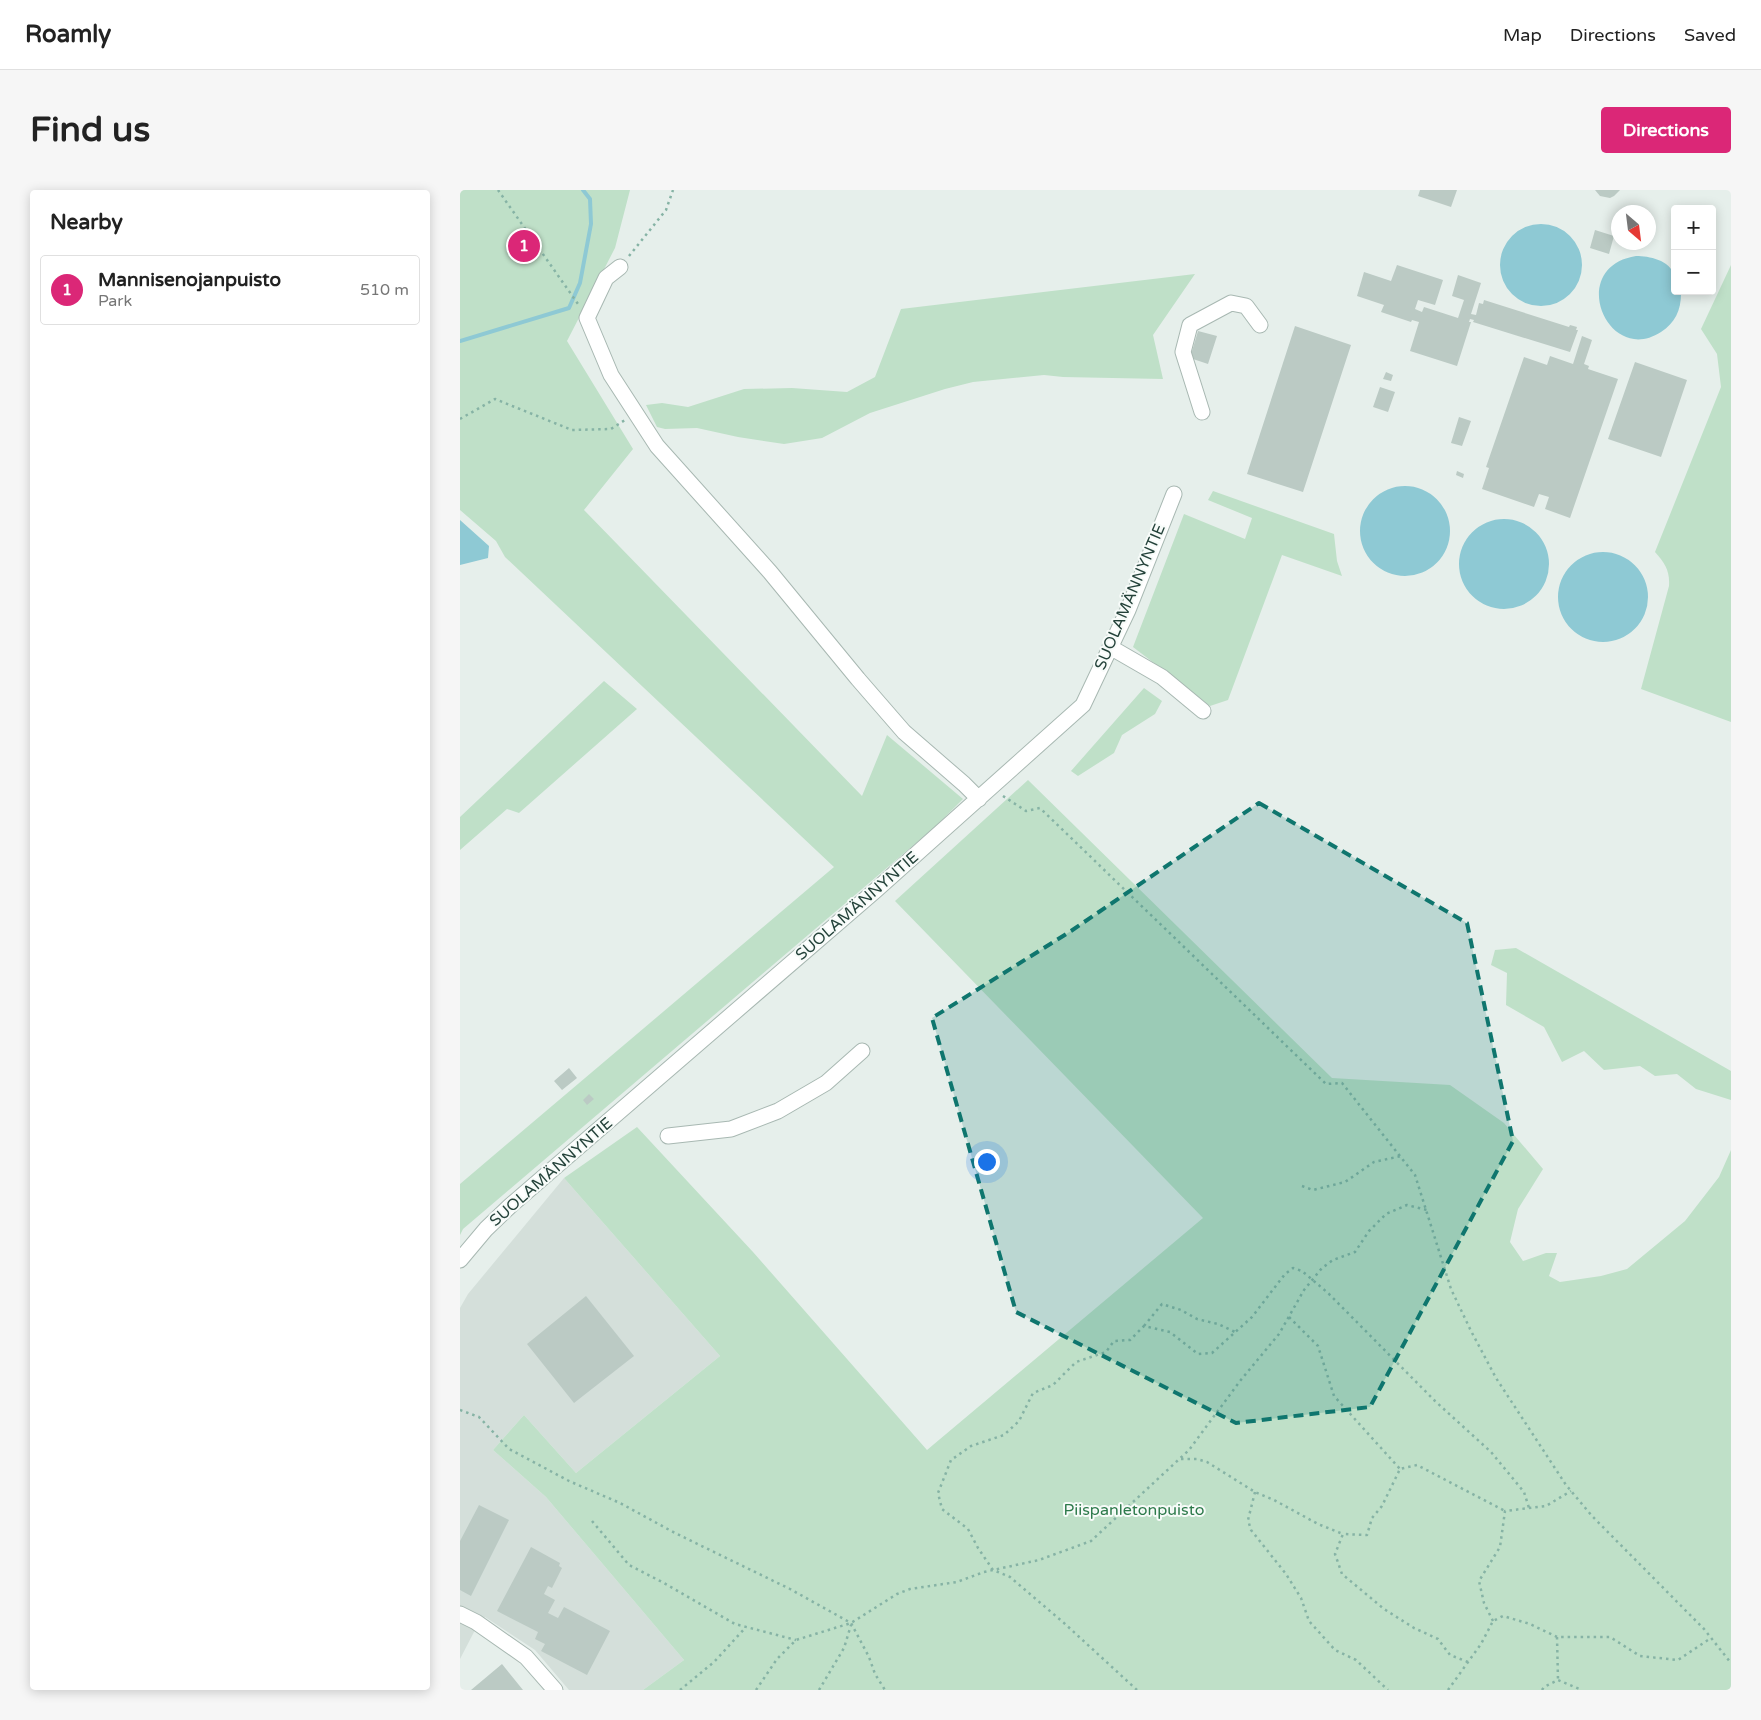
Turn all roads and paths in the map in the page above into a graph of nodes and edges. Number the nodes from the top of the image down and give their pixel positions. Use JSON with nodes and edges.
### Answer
{"nodes":[{"id":1,"x":498,"y":190,"type":"edge"},
{"id":2,"x":673,"y":190,"type":"edge"},
{"id":3,"x":620,"y":267,"type":"joint"},
{"id":4,"x":577,"y":302,"type":"dead end"},
{"id":5,"x":1260,"y":326,"type":"dead end"},
{"id":6,"x":1202,"y":412,"type":"dead end"},
{"id":7,"x":636,"y":413,"type":"junction"},
{"id":8,"x":460,"y":419,"type":"edge"},
{"id":9,"x":1174,"y":494,"type":"dead end"},
{"id":10,"x":1110,"y":647,"type":"junction"},
{"id":11,"x":1203,"y":711,"type":"dead end"},
{"id":12,"x":991,"y":788,"type":"junction"},
{"id":13,"x":978,"y":799,"type":"junction"},
{"id":14,"x":862,"y":1051,"type":"dead end"},
{"id":15,"x":668,"y":1136,"type":"dead end"},
{"id":16,"x":1401,"y":1156,"type":"junction"},
{"id":17,"x":1302,"y":1186,"type":"dead end"},
{"id":18,"x":1427,"y":1210,"type":"junction"},
{"id":19,"x":460,"y":1260,"type":"edge"},
{"id":20,"x":1312,"y":1279,"type":"junction"},
{"id":21,"x":1289,"y":1317,"type":"junction"},
{"id":22,"x":1144,"y":1326,"type":"junction"},
{"id":23,"x":1236,"y":1332,"type":"junction"},
{"id":24,"x":460,"y":1410,"type":"edge"},
{"id":25,"x":1180,"y":1459,"type":"junction"},
{"id":26,"x":1400,"y":1469,"type":"junction"},
{"id":27,"x":1254,"y":1492,"type":"junction"},
{"id":28,"x":1571,"y":1492,"type":"junction"},
{"id":29,"x":1529,"y":1508,"type":"junction"},
{"id":30,"x":1505,"y":1511,"type":"junction"},
{"id":31,"x":592,"y":1521,"type":"dead end"},
{"id":32,"x":1344,"y":1534,"type":"junction"},
{"id":33,"x":993,"y":1570,"type":"junction"},
{"id":34,"x":460,"y":1614,"type":"edge"},
{"id":35,"x":1494,"y":1622,"type":"junction"},
{"id":36,"x":851,"y":1623,"type":"junction"},
{"id":37,"x":746,"y":1627,"type":"junction"},
{"id":38,"x":1557,"y":1637,"type":"junction"},
{"id":39,"x":1711,"y":1638,"type":"junction"},
{"id":40,"x":796,"y":1640,"type":"junction"},
{"id":41,"x":1468,"y":1662,"type":"junction"},
{"id":42,"x":1731,"y":1663,"type":"edge"},
{"id":43,"x":1558,"y":1680,"type":"junction"},
{"id":44,"x":555,"y":1690,"type":"edge"},
{"id":45,"x":680,"y":1690,"type":"edge"},
{"id":46,"x":756,"y":1690,"type":"edge"},
{"id":47,"x":819,"y":1690,"type":"edge"},
{"id":48,"x":885,"y":1690,"type":"edge"},
{"id":49,"x":1137,"y":1690,"type":"edge"},
{"id":50,"x":1388,"y":1690,"type":"edge"},
{"id":51,"x":1448,"y":1690,"type":"edge"},
{"id":52,"x":1542,"y":1690,"type":"edge"},
{"id":53,"x":1582,"y":1690,"type":"edge"}],
"edges":[{"from":1,"to":4,"type":"path"},
{"from":2,"to":3,"type":"path"},
{"from":3,"to":7,"type":"street"},
{"from":5,"to":6,"type":"street"},
{"from":7,"to":8,"type":"path"},
{"from":7,"to":13,"type":"street"},
{"from":9,"to":10,"type":"street","name":"SUOLAMÄNNYNTIE"},
{"from":10,"to":11,"type":"street"},
{"from":10,"to":12,"type":"street","name":"SUOLAMÄNNYNTIE"},
{"from":12,"to":13,"type":"street","name":"SUOLAMÄNNYNTIE"},
{"from":12,"to":16,"type":"path"},
{"from":13,"to":19,"type":"street","name":"SUOLAMÄNNYNTIE"},
{"from":14,"to":15,"type":"street"},
{"from":16,"to":17,"type":"path"},
{"from":16,"to":18,"type":"path"},
{"from":18,"to":20,"type":"path"},
{"from":18,"to":28,"type":"path"},
{"from":20,"to":21,"type":"path"},
{"from":20,"to":23,"type":"path"},
{"from":20,"to":29,"type":"path"},
{"from":21,"to":25,"type":"path"},
{"from":21,"to":26,"type":"path"},
{"from":22,"to":23,"type":"path"},
{"from":22,"to":23,"type":"path"},
{"from":22,"to":33,"type":"path"},
{"from":24,"to":36,"type":"path"},
{"from":25,"to":27,"type":"path"},
{"from":25,"to":33,"type":"path"},
{"from":26,"to":30,"type":"path"},
{"from":26,"to":32,"type":"path"},
{"from":27,"to":32,"type":"path"},
{"from":27,"to":50,"type":"path"},
{"from":28,"to":29,"type":"path"},
{"from":28,"to":39,"type":"path"},
{"from":29,"to":30,"type":"path"},
{"from":30,"to":35,"type":"path"},
{"from":31,"to":37,"type":"path"},
{"from":32,"to":41,"type":"path"},
{"from":33,"to":36,"type":"path"},
{"from":33,"to":49,"type":"path"},
{"from":34,"to":44,"type":"street"},
{"from":35,"to":38,"type":"path"},
{"from":35,"to":41,"type":"path"},
{"from":36,"to":40,"type":"path"},
{"from":36,"to":47,"type":"path"},
{"from":36,"to":48,"type":"path"},
{"from":37,"to":40,"type":"path"},
{"from":37,"to":45,"type":"path"},
{"from":38,"to":39,"type":"path"},
{"from":38,"to":43,"type":"path"},
{"from":39,"to":42,"type":"path"},
{"from":40,"to":46,"type":"path"},
{"from":41,"to":51,"type":"path"},
{"from":43,"to":52,"type":"path"},
{"from":43,"to":53,"type":"path"}]}
